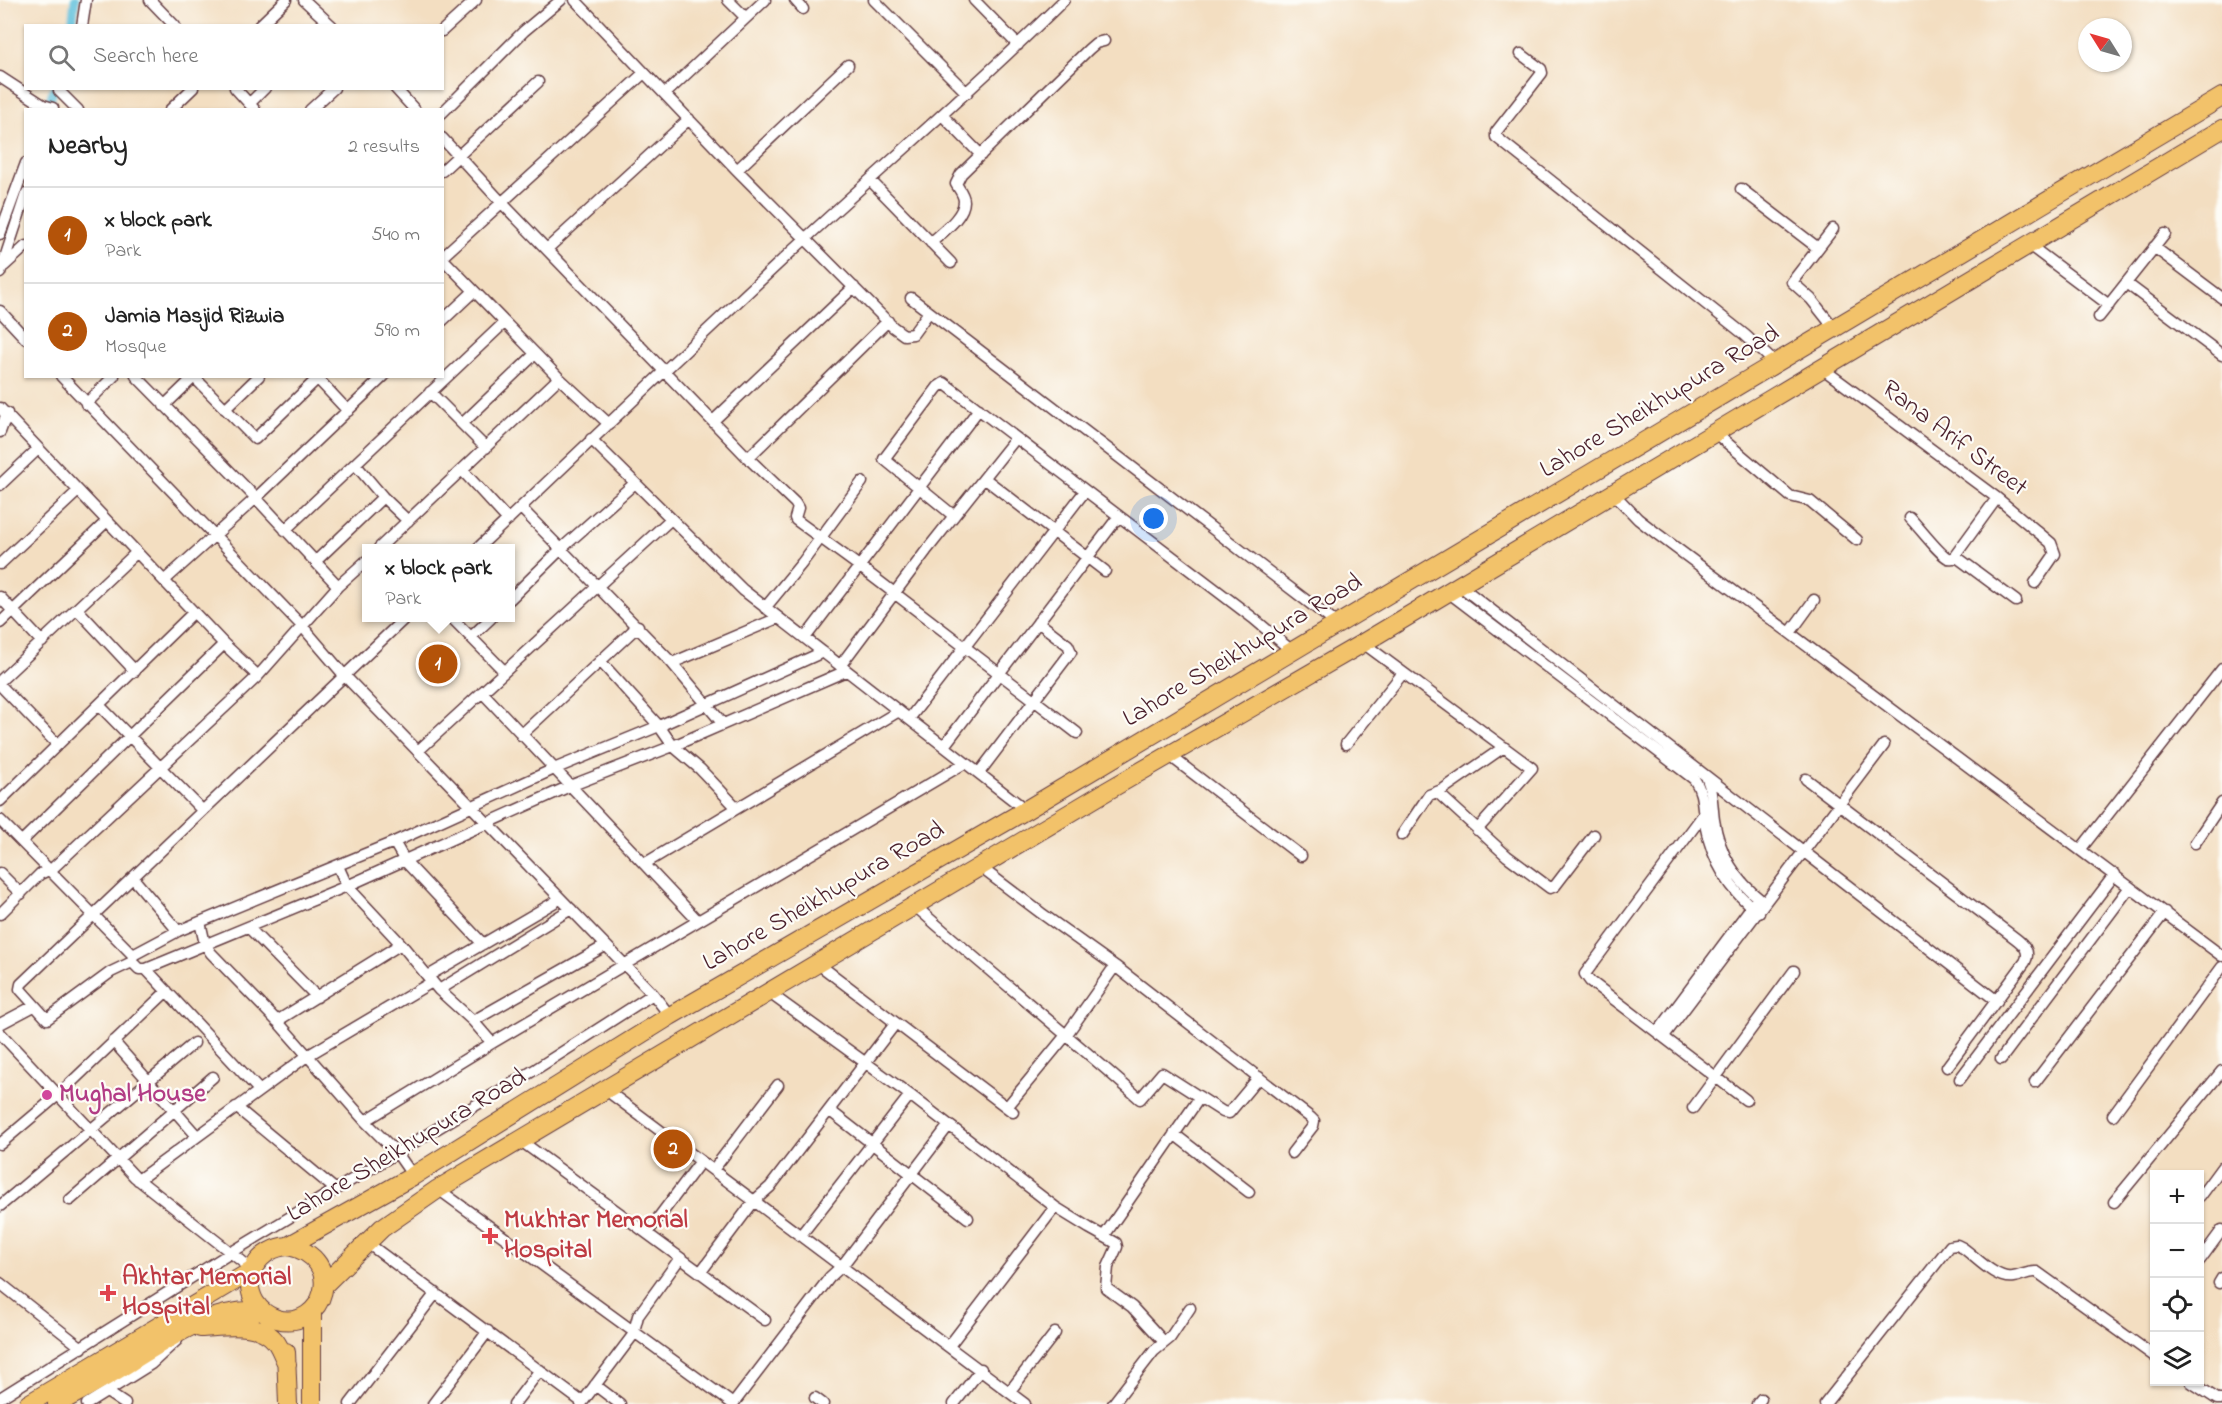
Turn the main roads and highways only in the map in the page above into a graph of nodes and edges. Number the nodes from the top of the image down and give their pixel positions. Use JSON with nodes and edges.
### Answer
{"nodes":[{"id":1,"x":2222,"y":96,"type":"edge"},
{"id":2,"x":2222,"y":129,"type":"edge"},
{"id":3,"x":1899,"y":290,"type":"junction"},
{"id":4,"x":1914,"y":314,"type":"junction"},
{"id":5,"x":288,"y":1246,"type":"junction"},
{"id":6,"x":253,"y":1270,"type":"junction"},
{"id":7,"x":324,"y":1285,"type":"junction"},
{"id":8,"x":262,"y":1311,"type":"junction"},
{"id":9,"x":312,"y":1311,"type":"junction"},
{"id":10,"x":282,"y":1320,"type":"junction"},
{"id":11,"x":184,"y":1329,"type":"junction"},
{"id":12,"x":287,"y":1364,"type":"junction"},
{"id":13,"x":58,"y":1395,"type":"edge"},
{"id":14,"x":315,"y":1402,"type":"edge"},
{"id":15,"x":28,"y":1404,"type":"edge"},
{"id":16,"x":288,"y":1404,"type":"edge"}],
"edges":[{"from":1,"to":3,"type":"highway","name":"Lahore Sheikhupura Road"},
{"from":2,"to":4,"type":"highway","name":"Lahore Sheikhupura Road"},
{"from":3,"to":4,"type":"highway"},
{"from":3,"to":5,"type":"highway","name":"Lahore Sheikhupura Road"},
{"from":4,"to":7,"type":"highway","name":"Lahore Sheikhupura Road"},
{"from":5,"to":6,"type":"highway"},
{"from":5,"to":7,"type":"highway"},
{"from":6,"to":8,"type":"highway"},
{"from":6,"to":13,"type":"highway"},
{"from":7,"to":9,"type":"highway"},
{"from":8,"to":10,"type":"highway"},
{"from":8,"to":11,"type":"highway"},
{"from":9,"to":10,"type":"highway"},
{"from":9,"to":14,"type":"highway"},
{"from":10,"to":12,"type":"highway"},
{"from":11,"to":12,"type":"highway"},
{"from":11,"to":13,"type":"highway"},
{"from":12,"to":16,"type":"highway"},
{"from":13,"to":15,"type":"highway"}]}
